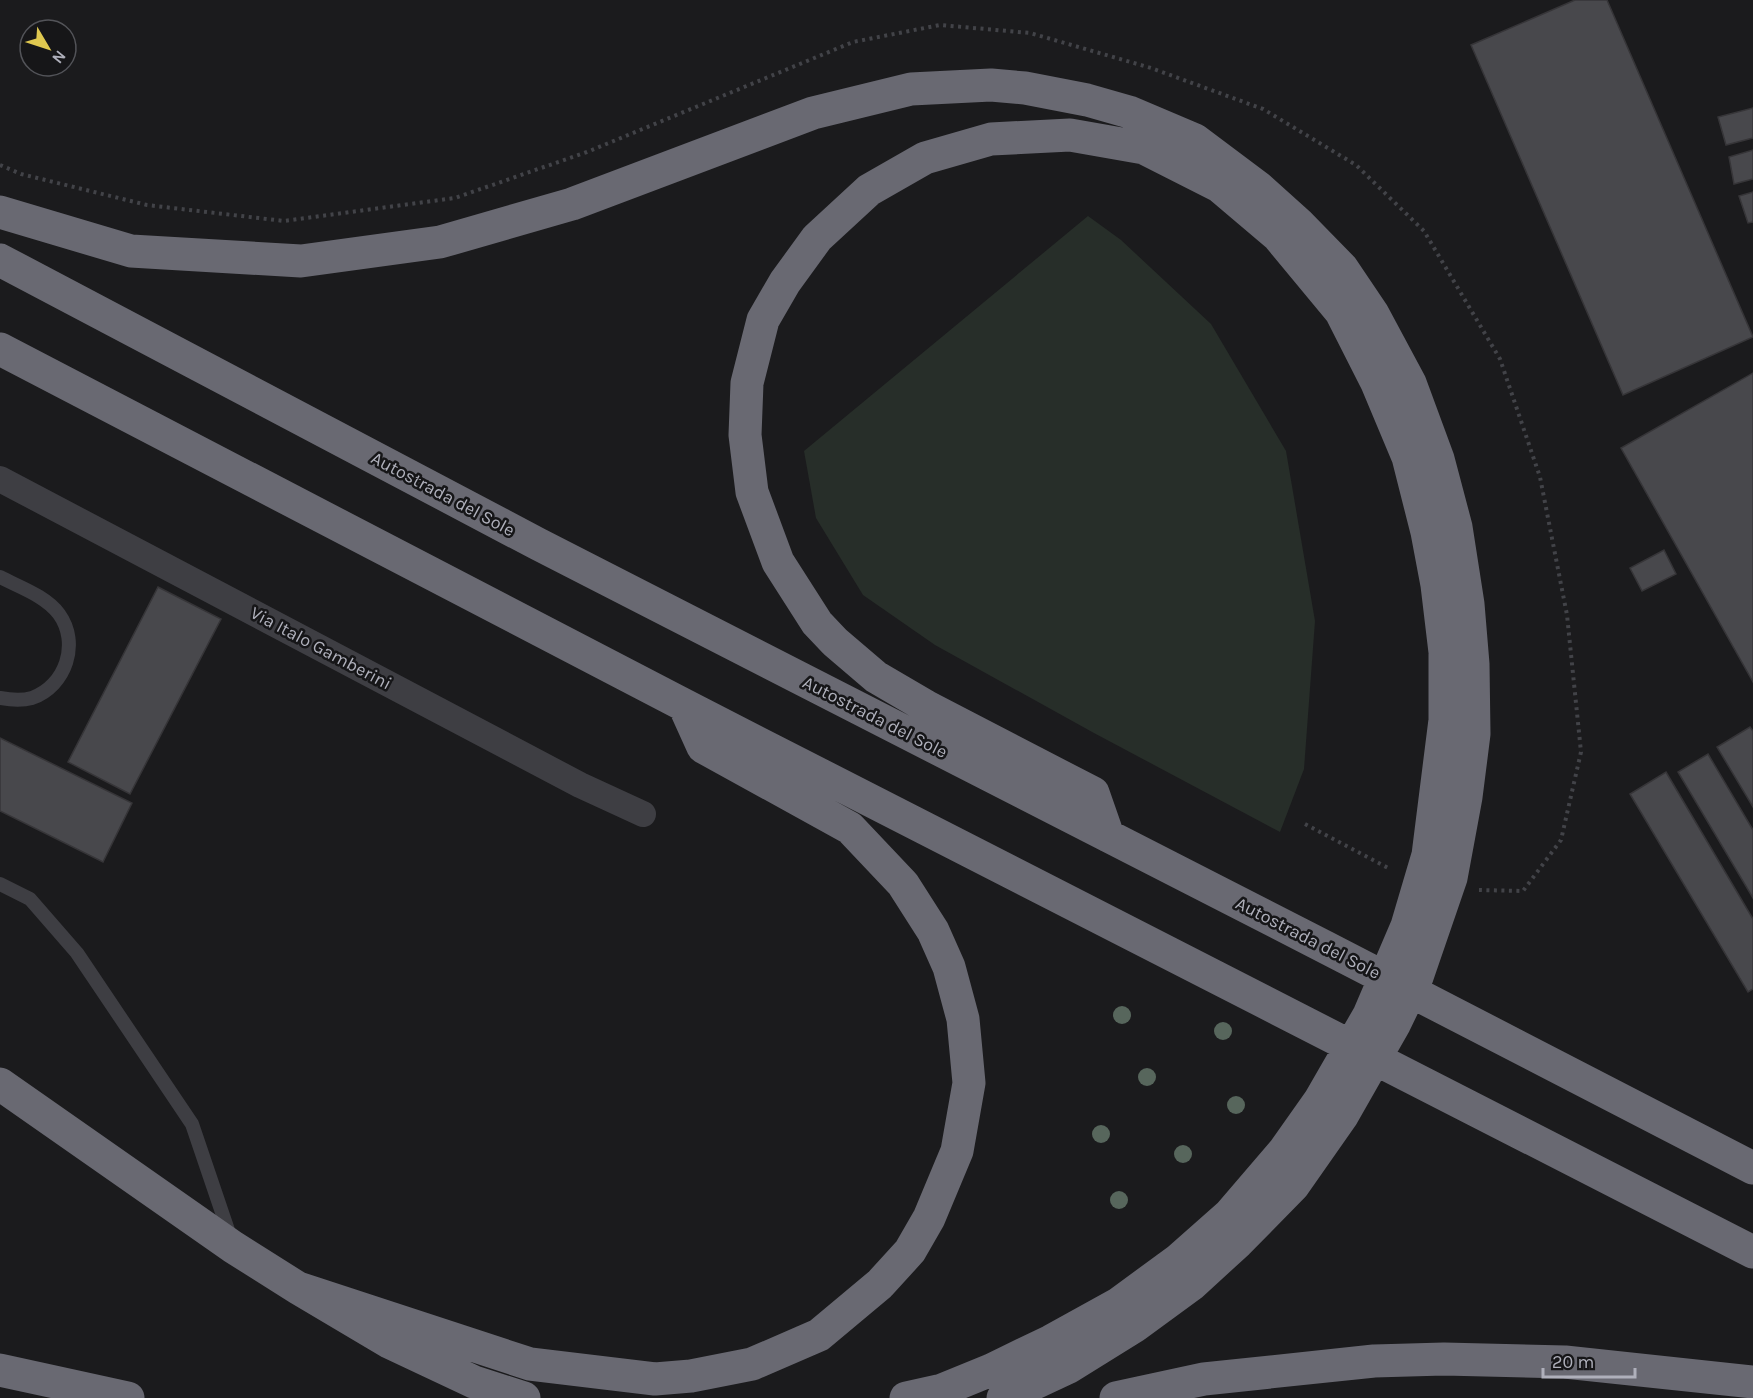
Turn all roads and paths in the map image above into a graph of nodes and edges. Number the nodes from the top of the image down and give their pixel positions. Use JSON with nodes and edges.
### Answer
{"nodes":[{"id":1,"x":0,"y":165,"type":"edge"},
{"id":2,"x":0,"y":212,"type":"edge"},
{"id":3,"x":0,"y":260,"type":"edge"},
{"id":4,"x":0,"y":349,"type":"edge"},
{"id":5,"x":0,"y":479,"type":"edge"},
{"id":6,"x":0,"y":577,"type":"edge"},
{"id":7,"x":0,"y":698,"type":"edge"},
{"id":8,"x":684,"y":705,"type":"junction"},
{"id":9,"x":643,"y":814,"type":"dead end"},
{"id":10,"x":1305,"y":824,"type":"dead end"},
{"id":11,"x":1108,"y":836,"type":"junction"},
{"id":12,"x":1390,"y":869,"type":"dead end"},
{"id":13,"x":0,"y":884,"type":"edge"},
{"id":14,"x":1470,"y":890,"type":"dead end"},
{"id":15,"x":1419,"y":930,"type":"junction"},
{"id":16,"x":0,"y":1084,"type":"edge"},
{"id":17,"x":1331,"y":1108,"type":"junction"},
{"id":18,"x":1753,"y":1168,"type":"edge"},
{"id":19,"x":233,"y":1247,"type":"junction"},
{"id":20,"x":1753,"y":1252,"type":"edge"},
{"id":21,"x":298,"y":1288,"type":"junction"},
{"id":22,"x":0,"y":1370,"type":"edge"},
{"id":23,"x":1753,"y":1382,"type":"edge"},
{"id":24,"x":128,"y":1398,"type":"edge"},
{"id":25,"x":524,"y":1398,"type":"edge"},
{"id":26,"x":906,"y":1398,"type":"edge"},
{"id":27,"x":1003,"y":1398,"type":"edge"},
{"id":28,"x":1116,"y":1398,"type":"edge"}],
"edges":[{"from":1,"to":14,"type":"path"},
{"from":2,"to":15,"type":"highway"},
{"from":3,"to":11,"type":"highway","name":"Autostrada del Sole"},
{"from":4,"to":8,"type":"highway"},
{"from":5,"to":9,"type":"street","name":"Via Italo Gamberini"},
{"from":6,"to":7,"type":"lane"},
{"from":8,"to":20,"type":"highway"},
{"from":8,"to":21,"type":"highway"},
{"from":10,"to":12,"type":"path"},
{"from":11,"to":15,"type":"highway"},
{"from":11,"to":18,"type":"highway","name":"Autostrada del Sole"},
{"from":13,"to":19,"type":"lane"},
{"from":15,"to":17,"type":"highway"},
{"from":16,"to":19,"type":"highway"},
{"from":17,"to":26,"type":"highway"},
{"from":17,"to":27,"type":"highway"},
{"from":19,"to":21,"type":"highway"},
{"from":21,"to":25,"type":"highway"},
{"from":22,"to":24,"type":"highway"},
{"from":23,"to":28,"type":"highway"}]}
